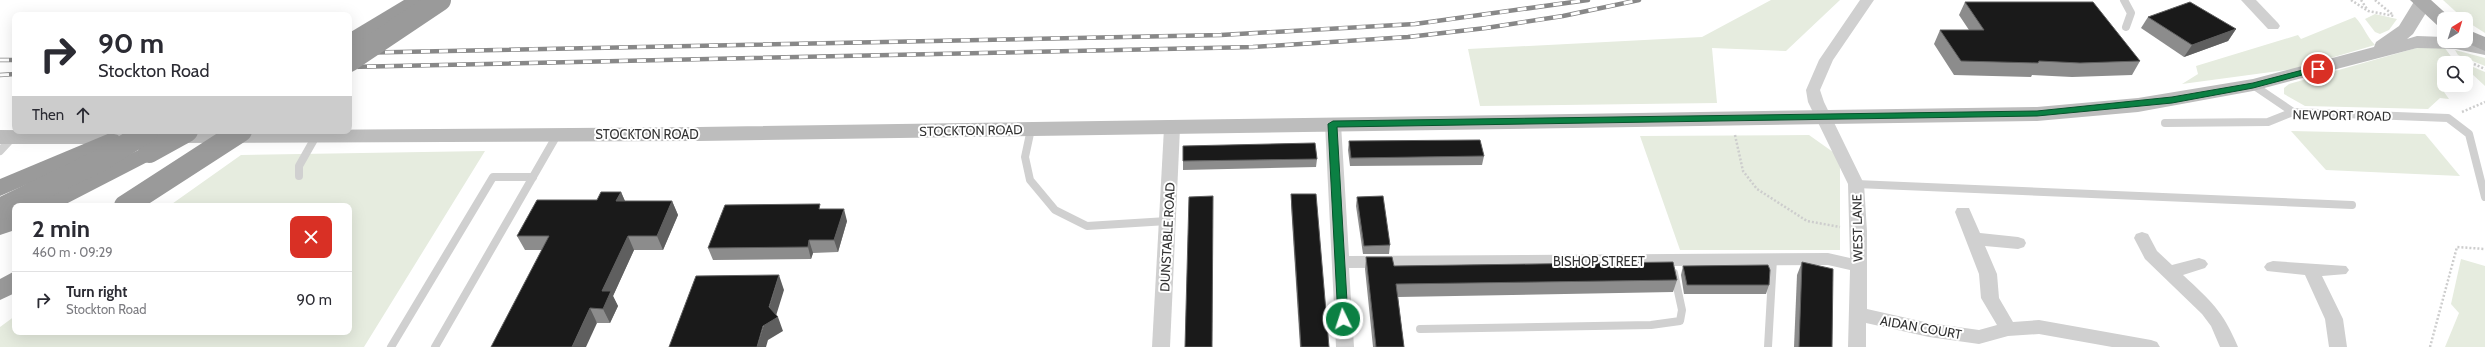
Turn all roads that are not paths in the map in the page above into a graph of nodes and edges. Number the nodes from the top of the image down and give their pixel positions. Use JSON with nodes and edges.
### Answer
{"nodes":[{"id":1,"x":389,"y":0,"type":"edge"},
{"id":2,"x":418,"y":0,"type":"edge"},
{"id":3,"x":440,"y":0,"type":"edge"},
{"id":4,"x":1867,"y":0,"type":"edge"},
{"id":5,"x":2124,"y":0,"type":"edge"},
{"id":6,"x":2248,"y":0,"type":"edge"},
{"id":7,"x":2421,"y":1,"type":"edge"},
{"id":8,"x":2437,"y":15,"type":"edge"},
{"id":9,"x":352,"y":21,"type":"edge"},
{"id":10,"x":2273,"y":26,"type":"dead end"},
{"id":11,"x":2126,"y":27,"type":"dead end"},
{"id":12,"x":352,"y":39,"type":"edge"},
{"id":13,"x":2473,"y":39,"type":"edge"},
{"id":14,"x":2485,"y":45,"type":"edge"},
{"id":15,"x":2485,"y":49,"type":"edge"},
{"id":16,"x":2375,"y":52,"type":"junction"},
{"id":17,"x":352,"y":59,"type":"edge"},
{"id":18,"x":2253,"y":85,"type":"junction"},
{"id":19,"x":2293,"y":112,"type":"junction"},
{"id":20,"x":1825,"y":116,"type":"junction"},
{"id":21,"x":2165,"y":122,"type":"dead end"},
{"id":22,"x":1333,"y":124,"type":"junction"},
{"id":23,"x":1172,"y":128,"type":"junction"},
{"id":24,"x":1031,"y":129,"type":"junction"},
{"id":25,"x":131,"y":134,"type":"edge"},
{"id":26,"x":143,"y":134,"type":"edge"},
{"id":27,"x":181,"y":134,"type":"edge"},
{"id":28,"x":235,"y":134,"type":"edge"},
{"id":29,"x":557,"y":135,"type":"junction"},
{"id":30,"x":316,"y":136,"type":"junction"},
{"id":31,"x":4,"y":142,"type":"edge"},
{"id":32,"x":299,"y":176,"type":"dead end"},
{"id":33,"x":533,"y":177,"type":"junction"},
{"id":34,"x":1856,"y":184,"type":"junction"},
{"id":35,"x":0,"y":188,"type":"edge"},
{"id":36,"x":2485,"y":197,"type":"edge"},
{"id":37,"x":12,"y":203,"type":"edge"},
{"id":38,"x":12,"y":203,"type":"edge"},
{"id":39,"x":49,"y":203,"type":"edge"},
{"id":40,"x":130,"y":203,"type":"edge"},
{"id":41,"x":2352,"y":205,"type":"dead end"},
{"id":42,"x":0,"y":209,"type":"edge"},
{"id":43,"x":1963,"y":212,"type":"dead end"},
{"id":44,"x":12,"y":221,"type":"edge"},
{"id":45,"x":1167,"y":221,"type":"junction"},
{"id":46,"x":0,"y":227,"type":"edge"},
{"id":47,"x":2142,"y":238,"type":"dead end"},
{"id":48,"x":1976,"y":239,"type":"junction"},
{"id":49,"x":2018,"y":243,"type":"dead end"},
{"id":50,"x":1773,"y":259,"type":"junction"},
{"id":51,"x":1672,"y":260,"type":"junction"},
{"id":52,"x":1340,"y":262,"type":"junction"},
{"id":53,"x":2199,"y":264,"type":"dead end"},
{"id":54,"x":1858,"y":266,"type":"junction"},
{"id":55,"x":2273,"y":267,"type":"dead end"},
{"id":56,"x":2310,"y":268,"type":"junction"},
{"id":57,"x":2340,"y":270,"type":"dead end"},
{"id":58,"x":2168,"y":272,"type":"junction"},
{"id":59,"x":12,"y":282,"type":"edge"},
{"id":60,"x":0,"y":291,"type":"edge"},
{"id":61,"x":1858,"y":314,"type":"junction"},
{"id":62,"x":1420,"y":329,"type":"dead end"},
{"id":63,"x":2008,"y":329,"type":"junction"},
{"id":64,"x":391,"y":347,"type":"edge"},
{"id":65,"x":435,"y":347,"type":"edge"},
{"id":66,"x":1161,"y":347,"type":"edge"},
{"id":67,"x":1345,"y":347,"type":"edge"},
{"id":68,"x":1768,"y":347,"type":"edge"},
{"id":69,"x":1857,"y":347,"type":"edge"},
{"id":70,"x":2151,"y":347,"type":"edge"},
{"id":71,"x":2229,"y":347,"type":"edge"},
{"id":72,"x":2338,"y":347,"type":"edge"}],
"edges":[{"from":1,"to":9,"type":"highway"},
{"from":2,"to":12,"type":"highway"},
{"from":3,"to":17,"type":"highway","bridge":true},
{"from":4,"to":20,"type":"street","name":"WEST LANE"},
{"from":5,"to":11,"type":"lane"},
{"from":6,"to":10,"type":"street"},
{"from":7,"to":8,"type":"main road"},
{"from":7,"to":16,"type":"main road"},
{"from":13,"to":14,"type":"main road"},
{"from":15,"to":16,"type":"main road"},
{"from":16,"to":18,"type":"main road"},
{"from":18,"to":19,"type":"lane"},
{"from":18,"to":20,"type":"main road","name":"STOCKTON ROAD"},
{"from":19,"to":21,"type":"lane","name":"NEWPORT ROAD"},
{"from":19,"to":36,"type":"lane","name":"NEWPORT ROAD"},
{"from":20,"to":22,"type":"main road","name":"STOCKTON ROAD"},
{"from":20,"to":34,"type":"street","name":"WEST LANE"},
{"from":22,"to":23,"type":"main road","name":"STOCKTON ROAD"},
{"from":22,"to":52,"type":"street"},
{"from":23,"to":24,"type":"main road","name":"STOCKTON ROAD"},
{"from":23,"to":45,"type":"street","name":"DUNSTABLE ROAD"},
{"from":24,"to":29,"type":"main road","name":"STOCKTON ROAD"},
{"from":24,"to":45,"type":"lane"},
{"from":25,"to":35,"type":"highway"},
{"from":26,"to":38,"type":"highway","bridge":true},
{"from":27,"to":39,"type":"highway","bridge":true},
{"from":28,"to":40,"type":"highway","bridge":true},
{"from":29,"to":30,"type":"main road","name":"STOCKTON ROAD"},
{"from":29,"to":33,"type":"lane"},
{"from":30,"to":31,"type":"main road","name":"STOCKTON ROAD"},
{"from":30,"to":32,"type":"lane"},
{"from":33,"to":64,"type":"lane"},
{"from":33,"to":65,"type":"lane"},
{"from":34,"to":41,"type":"lane"},
{"from":34,"to":54,"type":"street","name":"WEST LANE"},
{"from":37,"to":42,"type":"highway","bridge":true},
{"from":43,"to":48,"type":"street"},
{"from":44,"to":46,"type":"highway"},
{"from":45,"to":66,"type":"street","name":"DUNSTABLE ROAD"},
{"from":47,"to":58,"type":"street"},
{"from":48,"to":49,"type":"street"},
{"from":48,"to":63,"type":"street"},
{"from":50,"to":51,"type":"street","name":"BISHOP STREET"},
{"from":50,"to":54,"type":"street","name":"BISHOP STREET"},
{"from":50,"to":68,"type":"lane"},
{"from":51,"to":52,"type":"street","name":"BISHOP STREET"},
{"from":51,"to":62,"type":"lane"},
{"from":52,"to":67,"type":"street"},
{"from":53,"to":58,"type":"street"},
{"from":54,"to":61,"type":"street","name":"WEST LANE"},
{"from":55,"to":56,"type":"street"},
{"from":56,"to":57,"type":"street"},
{"from":56,"to":72,"type":"street"},
{"from":58,"to":71,"type":"street"},
{"from":59,"to":60,"type":"highway"},
{"from":61,"to":63,"type":"street","name":"AIDAN COURT"},
{"from":61,"to":69,"type":"street","name":"WEST LANE"},
{"from":63,"to":70,"type":"street","name":"AIDAN COURT"}]}
